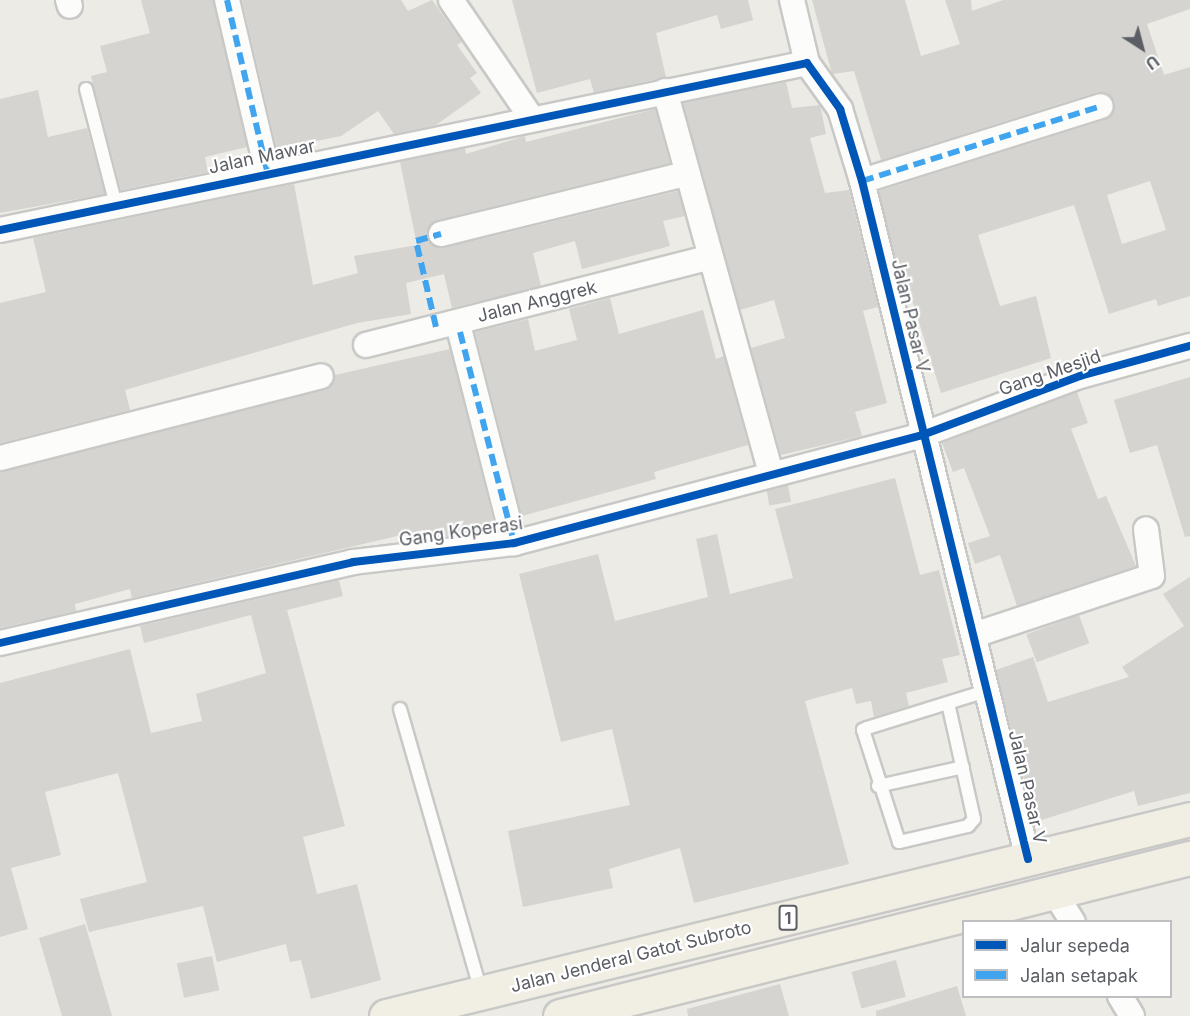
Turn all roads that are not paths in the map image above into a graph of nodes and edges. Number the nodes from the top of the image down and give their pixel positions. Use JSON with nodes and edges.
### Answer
{"nodes":[{"id":1,"x":227,"y":0,"type":"edge"},
{"id":2,"x":451,"y":0,"type":"edge"},
{"id":3,"x":792,"y":0,"type":"edge"},
{"id":4,"x":807,"y":63,"type":"junction"},
{"id":5,"x":86,"y":89,"type":"dead end"},
{"id":6,"x":665,"y":91,"type":"junction"},
{"id":7,"x":1101,"y":106,"type":"dead end"},
{"id":8,"x":530,"y":116,"type":"junction"},
{"id":9,"x":267,"y":171,"type":"junction"},
{"id":10,"x":686,"y":174,"type":"junction"},
{"id":11,"x":862,"y":181,"type":"junction"},
{"id":12,"x":116,"y":205,"type":"junction"},
{"id":13,"x":0,"y":230,"type":"edge"},
{"id":14,"x":441,"y":234,"type":"dead end"},
{"id":15,"x":708,"y":258,"type":"junction"},
{"id":16,"x":460,"y":332,"type":"dead end"},
{"id":17,"x":366,"y":345,"type":"dead end"},
{"id":18,"x":1190,"y":346,"type":"edge"},
{"id":19,"x":321,"y":376,"type":"dead end"},
{"id":20,"x":922,"y":435,"type":"junction"},
{"id":21,"x":0,"y":458,"type":"edge"},
{"id":22,"x":771,"y":472,"type":"junction"},
{"id":23,"x":1146,"y":529,"type":"dead end"},
{"id":24,"x":514,"y":543,"type":"junction"},
{"id":25,"x":977,"y":634,"type":"junction"},
{"id":26,"x":0,"y":643,"type":"edge"},
{"id":27,"x":989,"y":690,"type":"junction"},
{"id":28,"x":948,"y":703,"type":"junction"},
{"id":29,"x":400,"y":709,"type":"dead end"},
{"id":30,"x":963,"y":767,"type":"junction"},
{"id":31,"x":878,"y":786,"type":"junction"},
{"id":32,"x":1189,"y":823,"type":"edge"},
{"id":33,"x":1190,"y":858,"type":"edge"},
{"id":34,"x":1028,"y":859,"type":"junction"},
{"id":35,"x":1064,"y":908,"type":"edge"},
{"id":36,"x":1008,"y":920,"type":"edge"},
{"id":37,"x":962,"y":930,"type":"edge"},
{"id":38,"x":481,"y":993,"type":"junction"},
{"id":39,"x":1121,"y":998,"type":"edge"},
{"id":40,"x":573,"y":1014,"type":"edge"},
{"id":41,"x":386,"y":1016,"type":"edge"},
{"id":42,"x":1132,"y":1016,"type":"edge"}],
"edges":[{"from":1,"to":9,"type":"street"},
{"from":2,"to":8,"type":"street"},
{"from":3,"to":4,"type":"street"},
{"from":4,"to":6,"type":"street"},
{"from":4,"to":11,"type":"street","name":"Jalan Pasar V"},
{"from":5,"to":12,"type":"lane"},
{"from":6,"to":8,"type":"street"},
{"from":6,"to":10,"type":"street"},
{"from":7,"to":11,"type":"street"},
{"from":8,"to":9,"type":"street","name":"Jalan Mawar"},
{"from":9,"to":12,"type":"street","name":"Jalan Mawar"},
{"from":10,"to":14,"type":"street"},
{"from":10,"to":15,"type":"street"},
{"from":11,"to":20,"type":"street","name":"Jalan Pasar V"},
{"from":12,"to":13,"type":"street","name":"Jalan Mawar"},
{"from":15,"to":17,"type":"street","name":"Jalan Anggrek"},
{"from":15,"to":22,"type":"street"},
{"from":16,"to":24,"type":"street"},
{"from":18,"to":20,"type":"street","name":"Gang Mesjid"},
{"from":19,"to":21,"type":"street"},
{"from":20,"to":22,"type":"street","name":"Gang Koperasi"},
{"from":20,"to":25,"type":"street","name":"Jalan Pasar V"},
{"from":22,"to":24,"type":"street","name":"Gang Koperasi"},
{"from":23,"to":25,"type":"street"},
{"from":24,"to":26,"type":"street","name":"Gang Koperasi"},
{"from":25,"to":27,"type":"street","name":"Jalan Pasar V"},
{"from":27,"to":28,"type":"lane"},
{"from":27,"to":34,"type":"street","name":"Jalan Pasar V"},
{"from":28,"to":30,"type":"lane"},
{"from":28,"to":31,"type":"lane"},
{"from":29,"to":38,"type":"lane"},
{"from":30,"to":31,"type":"lane"},
{"from":30,"to":31,"type":"lane"},
{"from":32,"to":34,"type":"highway","name":"Jalan Jenderal Gatot Subroto","number":"1"},
{"from":33,"to":35,"type":"highway","number":"1"},
{"from":34,"to":38,"type":"highway","name":"Jalan Jenderal Gatot Subroto","number":"1"},
{"from":35,"to":36,"type":"highway","number":"1"},
{"from":37,"to":40,"type":"highway","number":"1"},
{"from":38,"to":41,"type":"highway","name":"Jalan Jenderal Gatot Subroto","number":"1"},
{"from":39,"to":42,"type":"street"}]}
